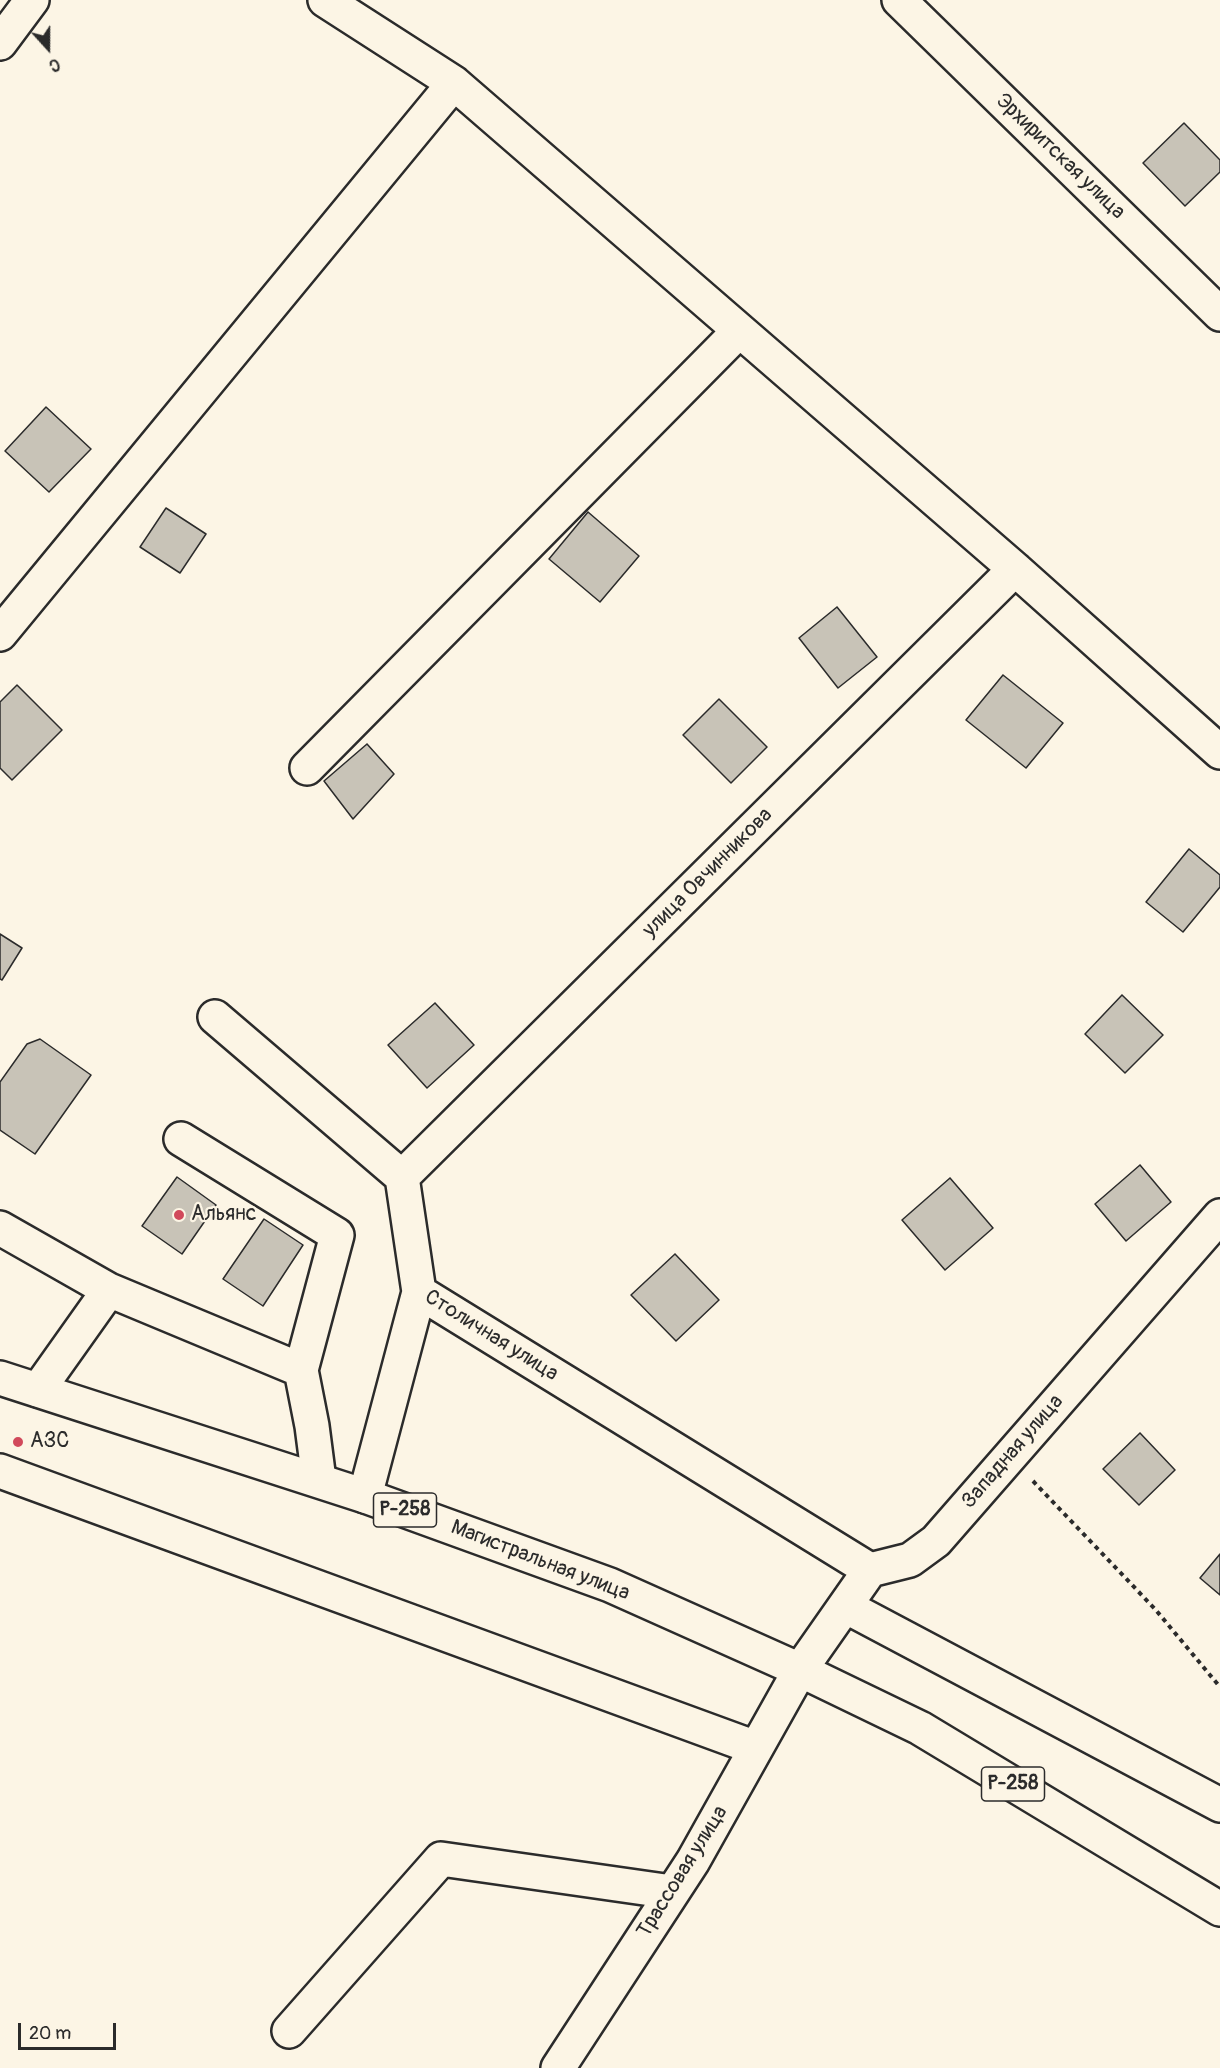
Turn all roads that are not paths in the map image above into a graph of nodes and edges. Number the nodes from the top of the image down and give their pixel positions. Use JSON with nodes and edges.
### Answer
{"nodes":[{"id":1,"x":32,"y":0,"type":"edge"},
{"id":2,"x":325,"y":0,"type":"edge"},
{"id":3,"x":899,"y":0,"type":"edge"},
{"id":4,"x":0,"y":43,"type":"edge"},
{"id":5,"x":454,"y":83,"type":"junction"},
{"id":6,"x":1220,"y":314,"type":"edge"},
{"id":7,"x":739,"y":331,"type":"junction"},
{"id":8,"x":1014,"y":569,"type":"junction"},
{"id":9,"x":0,"y":634,"type":"edge"},
{"id":10,"x":1220,"y":752,"type":"edge"},
{"id":11,"x":307,"y":768,"type":"dead end"},
{"id":12,"x":215,"y":1017,"type":"dead end"},
{"id":13,"x":181,"y":1139,"type":"dead end"},
{"id":14,"x":402,"y":1177,"type":"junction"},
{"id":15,"x":1220,"y":1216,"type":"edge"},
{"id":16,"x":0,"y":1228,"type":"edge"},
{"id":17,"x":109,"y":1290,"type":"junction"},
{"id":18,"x":419,"y":1292,"type":"junction"},
{"id":19,"x":301,"y":1370,"type":"junction"},
{"id":20,"x":0,"y":1378,"type":"edge"},
{"id":21,"x":38,"y":1390,"type":"junction"},
{"id":22,"x":0,"y":1471,"type":"edge"},
{"id":23,"x":319,"y":1480,"type":"junction"},
{"id":24,"x":365,"y":1496,"type":"junction"},
{"id":25,"x":870,"y":1570,"type":"junction"},
{"id":26,"x":845,"y":1606,"type":"junction"},
{"id":27,"x":800,"y":1670,"type":"junction"},
{"id":28,"x":756,"y":1748,"type":"junction"},
{"id":29,"x":1220,"y":1805,"type":"edge"},
{"id":30,"x":672,"y":1892,"type":"junction"},
{"id":31,"x":1220,"y":1909,"type":"edge"},
{"id":32,"x":289,"y":2031,"type":"dead end"},
{"id":33,"x":558,"y":2068,"type":"edge"}],
"edges":[{"from":1,"to":4,"type":"main road"},
{"from":2,"to":5,"type":"main road"},
{"from":3,"to":6,"type":"main road","name":"Эрхиритская улица"},
{"from":5,"to":7,"type":"main road"},
{"from":5,"to":9,"type":"main road"},
{"from":7,"to":8,"type":"main road"},
{"from":7,"to":11,"type":"main road"},
{"from":8,"to":10,"type":"main road"},
{"from":8,"to":14,"type":"main road","name":"улица Овчинникова"},
{"from":12,"to":14,"type":"main road"},
{"from":13,"to":19,"type":"main road"},
{"from":14,"to":18,"type":"main road","name":"Столичная улица"},
{"from":15,"to":25,"type":"main road","name":"Западная улица"},
{"from":16,"to":17,"type":"main road"},
{"from":17,"to":19,"type":"main road"},
{"from":17,"to":21,"type":"main road"},
{"from":18,"to":24,"type":"main road"},
{"from":18,"to":25,"type":"main road","name":"Столичная улица"},
{"from":19,"to":23,"type":"main road"},
{"from":20,"to":21,"type":"main road","name":"Магистральная улица","number":"Р-258"},
{"from":21,"to":23,"type":"main road","name":"Магистральная улица","number":"Р-258"},
{"from":22,"to":28,"type":"main road"},
{"from":23,"to":24,"type":"main road","name":"Магистральная улица","number":"Р-258"},
{"from":24,"to":27,"type":"main road","name":"Магистральная улица","number":"Р-258"},
{"from":25,"to":26,"type":"main road"},
{"from":26,"to":27,"type":"main road"},
{"from":26,"to":29,"type":"main road"},
{"from":27,"to":28,"type":"main road","name":"Трассовая улица"},
{"from":27,"to":31,"type":"main road","number":"Р-258"},
{"from":28,"to":30,"type":"main road","name":"Трассовая улица"},
{"from":30,"to":32,"type":"main road"},
{"from":30,"to":33,"type":"main road","name":"Трассовая улица"}]}
